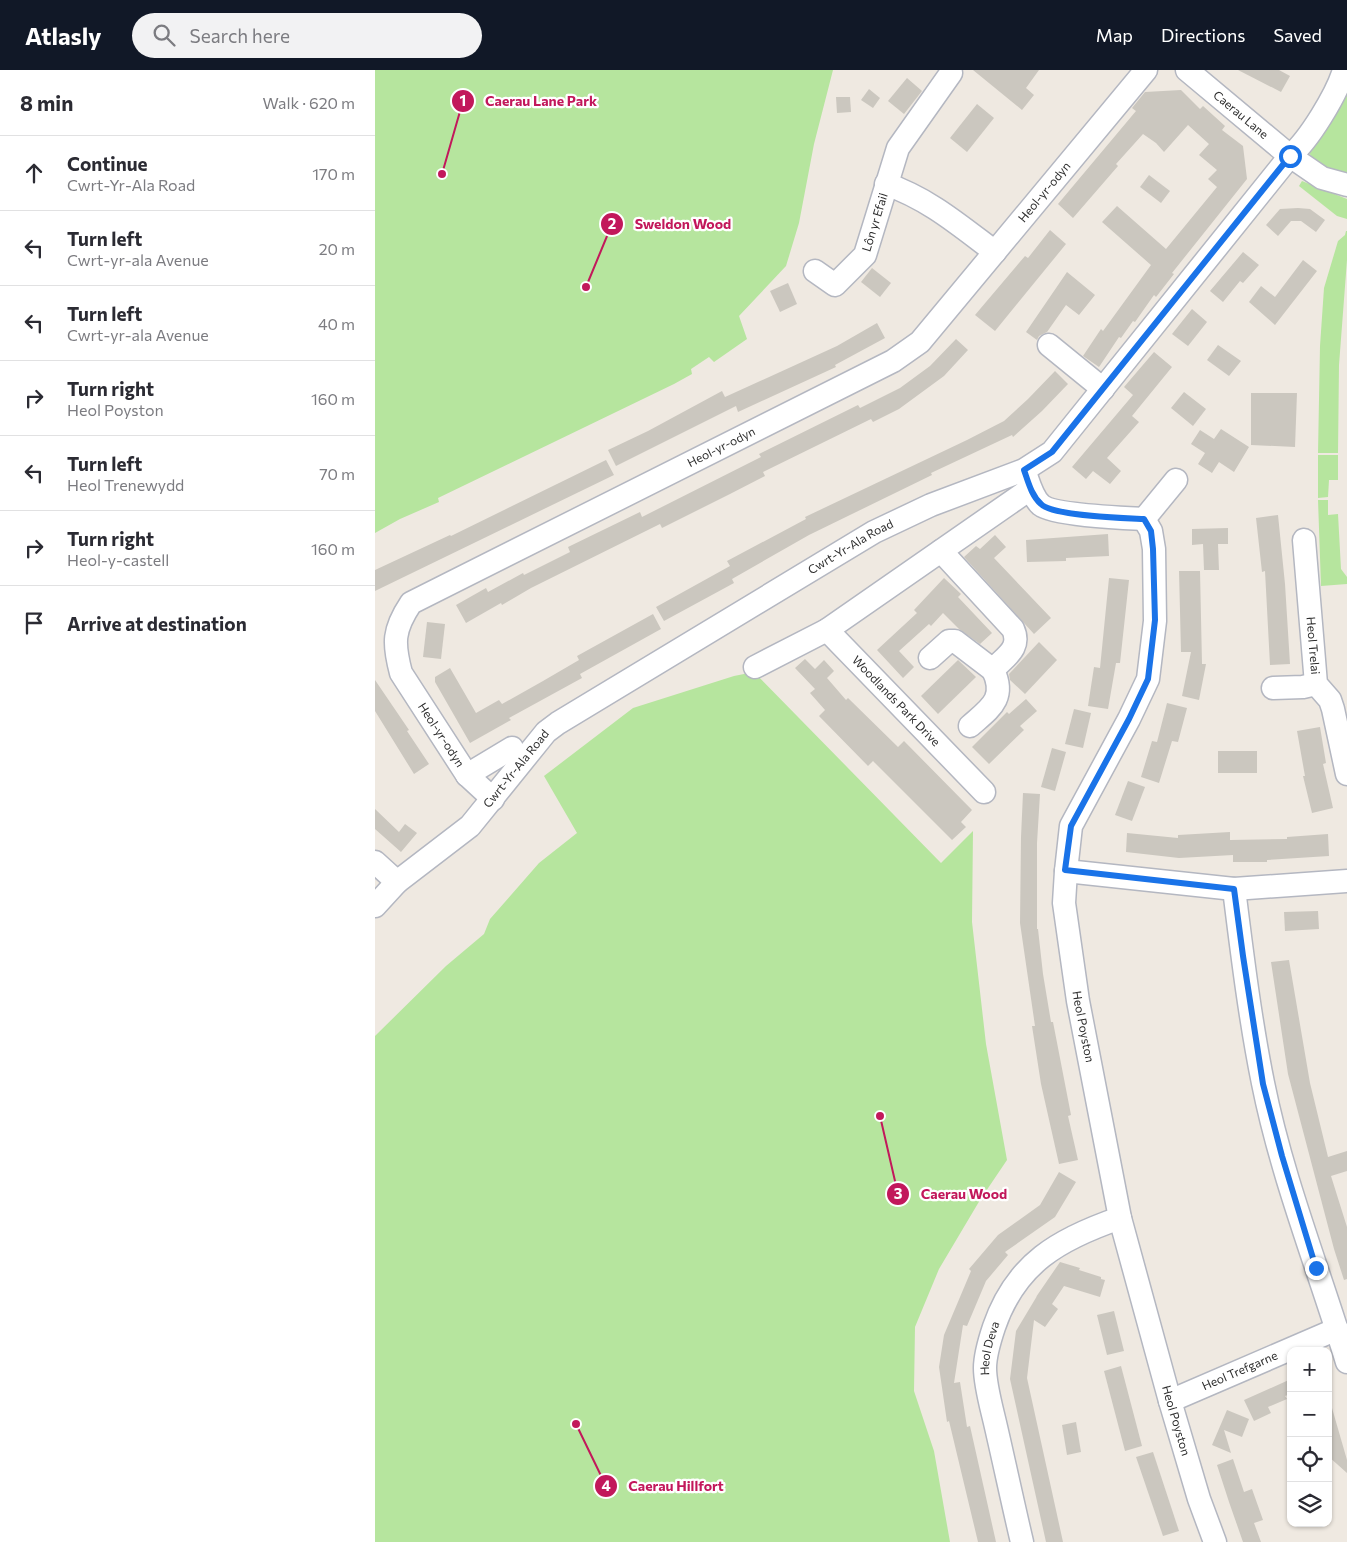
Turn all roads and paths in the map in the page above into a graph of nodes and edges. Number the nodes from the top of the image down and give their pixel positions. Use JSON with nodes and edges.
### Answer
{"nodes":[{"id":1,"x":1146,"y":70,"type":"edge"},
{"id":2,"x":1187,"y":70,"type":"edge"},
{"id":3,"x":1344,"y":70,"type":"edge"},
{"id":4,"x":951,"y":72,"type":"dead end"},
{"id":5,"x":1290,"y":156,"type":"junction"},
{"id":6,"x":886,"y":184,"type":"junction"},
{"id":7,"x":1347,"y":185,"type":"edge"},
{"id":8,"x":995,"y":252,"type":"junction"},
{"id":9,"x":815,"y":271,"type":"dead end"},
{"id":10,"x":1049,"y":345,"type":"dead end"},
{"id":11,"x":1103,"y":389,"type":"junction"},
{"id":12,"x":1027,"y":479,"type":"junction"},
{"id":13,"x":1176,"y":480,"type":"dead end"},
{"id":14,"x":1144,"y":519,"type":"junction"},
{"id":15,"x":1304,"y":540,"type":"dead end"},
{"id":16,"x":941,"y":551,"type":"junction"},
{"id":17,"x":827,"y":630,"type":"junction"},
{"id":18,"x":930,"y":658,"type":"dead end"},
{"id":19,"x":755,"y":667,"type":"dead end"},
{"id":20,"x":993,"y":670,"type":"junction"},
{"id":21,"x":1316,"y":684,"type":"junction"},
{"id":22,"x":1273,"y":688,"type":"dead end"},
{"id":23,"x":969,"y":726,"type":"dead end"},
{"id":24,"x":512,"y":748,"type":"dead end"},
{"id":25,"x":1347,"y":774,"type":"edge"},
{"id":26,"x":467,"y":775,"type":"junction"},
{"id":27,"x":984,"y":792,"type":"dead end"},
{"id":28,"x":493,"y":799,"type":"junction"},
{"id":29,"x":375,"y":862,"type":"edge"},
{"id":30,"x":1065,"y":870,"type":"junction"},
{"id":31,"x":1347,"y":881,"type":"edge"},
{"id":32,"x":397,"y":882,"type":"junction"},
{"id":33,"x":1234,"y":889,"type":"junction"},
{"id":34,"x":375,"y":906,"type":"edge"},
{"id":35,"x":1120,"y":1218,"type":"junction"},
{"id":36,"x":1337,"y":1329,"type":"junction"},
{"id":37,"x":1347,"y":1362,"type":"edge"},
{"id":38,"x":1170,"y":1401,"type":"junction"},
{"id":39,"x":1022,"y":1542,"type":"edge"},
{"id":40,"x":1215,"y":1542,"type":"edge"}],
"edges":[{"from":1,"to":8,"type":"street","name":"Heol-yr-odyn"},
{"from":2,"to":5,"type":"street","name":"Caerau Lane"},
{"from":3,"to":5,"type":"street"},
{"from":4,"to":6,"type":"street","name":"Lôn yr Efail"},
{"from":5,"to":7,"type":"street","name":"Caerau Lane"},
{"from":5,"to":11,"type":"street","name":"Cwrt-Yr-Ala Road"},
{"from":6,"to":8,"type":"street","name":"Lôn yr Efail"},
{"from":6,"to":9,"type":"street","name":"Lôn yr Efail"},
{"from":8,"to":26,"type":"street","name":"Heol-yr-odyn"},
{"from":10,"to":11,"type":"street"},
{"from":11,"to":12,"type":"street","name":"Cwrt-Yr-Ala Road"},
{"from":12,"to":14,"type":"street"},
{"from":12,"to":16,"type":"street","name":"Cwrt-Yr-Ala Road"},
{"from":12,"to":28,"type":"street","name":"Cwrt-Yr-Ala Road"},
{"from":13,"to":14,"type":"street"},
{"from":14,"to":30,"type":"street","name":"Heol Poyston"},
{"from":15,"to":21,"type":"street","name":"Heol Trelai"},
{"from":16,"to":17,"type":"street","name":"Cwrt-Yr-Ala Road"},
{"from":16,"to":20,"type":"street"},
{"from":17,"to":19,"type":"street","name":"Cwrt-Yr-Ala Road"},
{"from":17,"to":27,"type":"street","name":"Woodlands Park Drive"},
{"from":18,"to":20,"type":"street"},
{"from":20,"to":23,"type":"street"},
{"from":21,"to":22,"type":"street"},
{"from":21,"to":25,"type":"street","name":"Heol Trelai"},
{"from":24,"to":26,"type":"street","name":"Cwrt-Yr-Ala Road"},
{"from":26,"to":28,"type":"street","name":"Heol-yr-odyn"},
{"from":28,"to":32,"type":"street","name":"Cwrt-Yr-Ala Road"},
{"from":29,"to":32,"type":"street"},
{"from":30,"to":33,"type":"street"},
{"from":30,"to":35,"type":"street","name":"Heol Poyston"},
{"from":31,"to":33,"type":"street"},
{"from":32,"to":34,"type":"street","name":"Cwrt-Yr-Ala Road"},
{"from":33,"to":36,"type":"street"},
{"from":35,"to":38,"type":"street","name":"Heol Poyston"},
{"from":35,"to":39,"type":"street","name":"Heol Deva"},
{"from":36,"to":37,"type":"street"},
{"from":36,"to":38,"type":"street","name":"Heol Trefgarne"},
{"from":38,"to":40,"type":"street","name":"Heol Poyston"}]}
